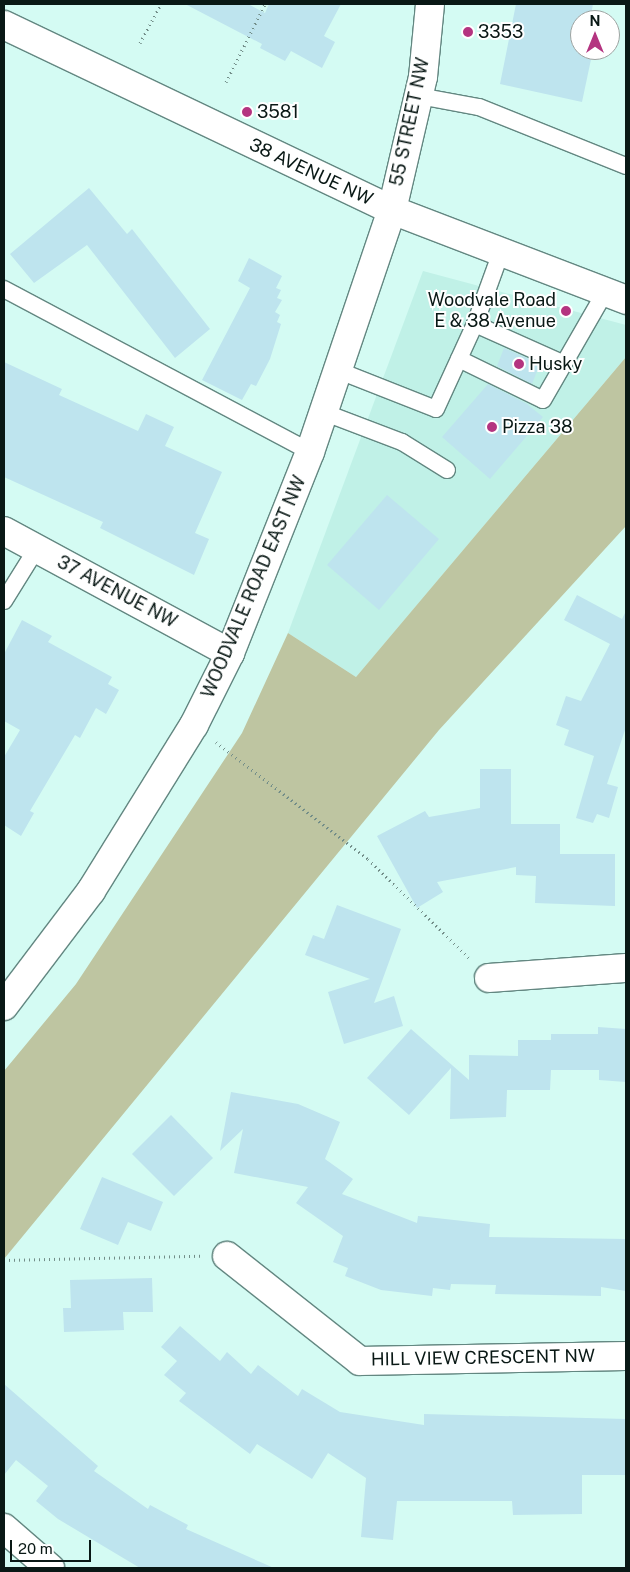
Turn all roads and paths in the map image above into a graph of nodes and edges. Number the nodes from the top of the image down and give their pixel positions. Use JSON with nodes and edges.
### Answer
{"nodes":[{"id":1,"x":161,"y":4,"type":"edge"},
{"id":2,"x":265,"y":4,"type":"edge"},
{"id":3,"x":430,"y":4,"type":"edge"},
{"id":4,"x":4,"y":26,"type":"edge"},
{"id":5,"x":140,"y":43,"type":"dead end"},
{"id":6,"x":226,"y":82,"type":"dead end"},
{"id":7,"x":419,"y":96,"type":"junction"},
{"id":8,"x":626,"y":166,"type":"edge"},
{"id":9,"x":392,"y":210,"type":"junction"},
{"id":10,"x":502,"y":252,"type":"junction"},
{"id":11,"x":4,"y":288,"type":"edge"},
{"id":12,"x":616,"y":296,"type":"edge"},
{"id":13,"x":475,"y":324,"type":"junction"},
{"id":14,"x":458,"y":359,"type":"junction"},
{"id":15,"x":562,"y":363,"type":"junction"},
{"id":16,"x":337,"y":370,"type":"junction"},
{"id":17,"x":323,"y":412,"type":"junction"},
{"id":18,"x":310,"y":452,"type":"junction"},
{"id":19,"x":447,"y":470,"type":"dead end"},
{"id":20,"x":4,"y":532,"type":"edge"},
{"id":21,"x":37,"y":548,"type":"junction"},
{"id":22,"x":4,"y":601,"type":"edge"},
{"id":23,"x":230,"y":653,"type":"junction"},
{"id":24,"x":194,"y":725,"type":"junction"},
{"id":25,"x":626,"y":968,"type":"edge"},
{"id":26,"x":489,"y":978,"type":"joint"},
{"id":27,"x":4,"y":1006,"type":"edge"},
{"id":28,"x":227,"y":1256,"type":"joint"},
{"id":29,"x":4,"y":1260,"type":"edge"},
{"id":30,"x":626,"y":1356,"type":"edge"},
{"id":31,"x":6,"y":1534,"type":"edge"},
{"id":32,"x":50,"y":1568,"type":"edge"}],
"edges":[{"from":1,"to":5,"type":"path"},
{"from":2,"to":6,"type":"path"},
{"from":3,"to":7,"type":"street","name":"55 STREET NW"},
{"from":4,"to":9,"type":"street","name":"38 AVENUE NW"},
{"from":7,"to":8,"type":"lane"},
{"from":7,"to":9,"type":"street","name":"55 STREET NW"},
{"from":9,"to":10,"type":"street","name":"38 AVENUE NW"},
{"from":9,"to":16,"type":"street","name":"WOODVALE ROAD EAST NW"},
{"from":10,"to":12,"type":"street","name":"38 AVENUE NW"},
{"from":10,"to":13,"type":"lane"},
{"from":11,"to":18,"type":"lane"},
{"from":12,"to":15,"type":"lane"},
{"from":13,"to":14,"type":"lane"},
{"from":13,"to":15,"type":"lane"},
{"from":14,"to":15,"type":"lane"},
{"from":14,"to":16,"type":"lane"},
{"from":16,"to":17,"type":"street","name":"WOODVALE ROAD EAST NW"},
{"from":17,"to":18,"type":"street","name":"WOODVALE ROAD EAST NW"},
{"from":17,"to":19,"type":"lane"},
{"from":18,"to":23,"type":"street","name":"WOODVALE ROAD EAST NW"},
{"from":20,"to":21,"type":"street","name":"37 AVENUE NW"},
{"from":21,"to":22,"type":"lane"},
{"from":21,"to":23,"type":"street","name":"37 AVENUE NW"},
{"from":23,"to":24,"type":"street","name":"WOODVALE ROAD EAST NW"},
{"from":24,"to":26,"type":"path"},
{"from":24,"to":27,"type":"street","name":"WOODVALE ROAD EAST NW"},
{"from":25,"to":26,"type":"street"},
{"from":28,"to":29,"type":"path"},
{"from":28,"to":30,"type":"street","name":"HILL VIEW CRESCENT NW"},
{"from":31,"to":32,"type":"street"}]}
